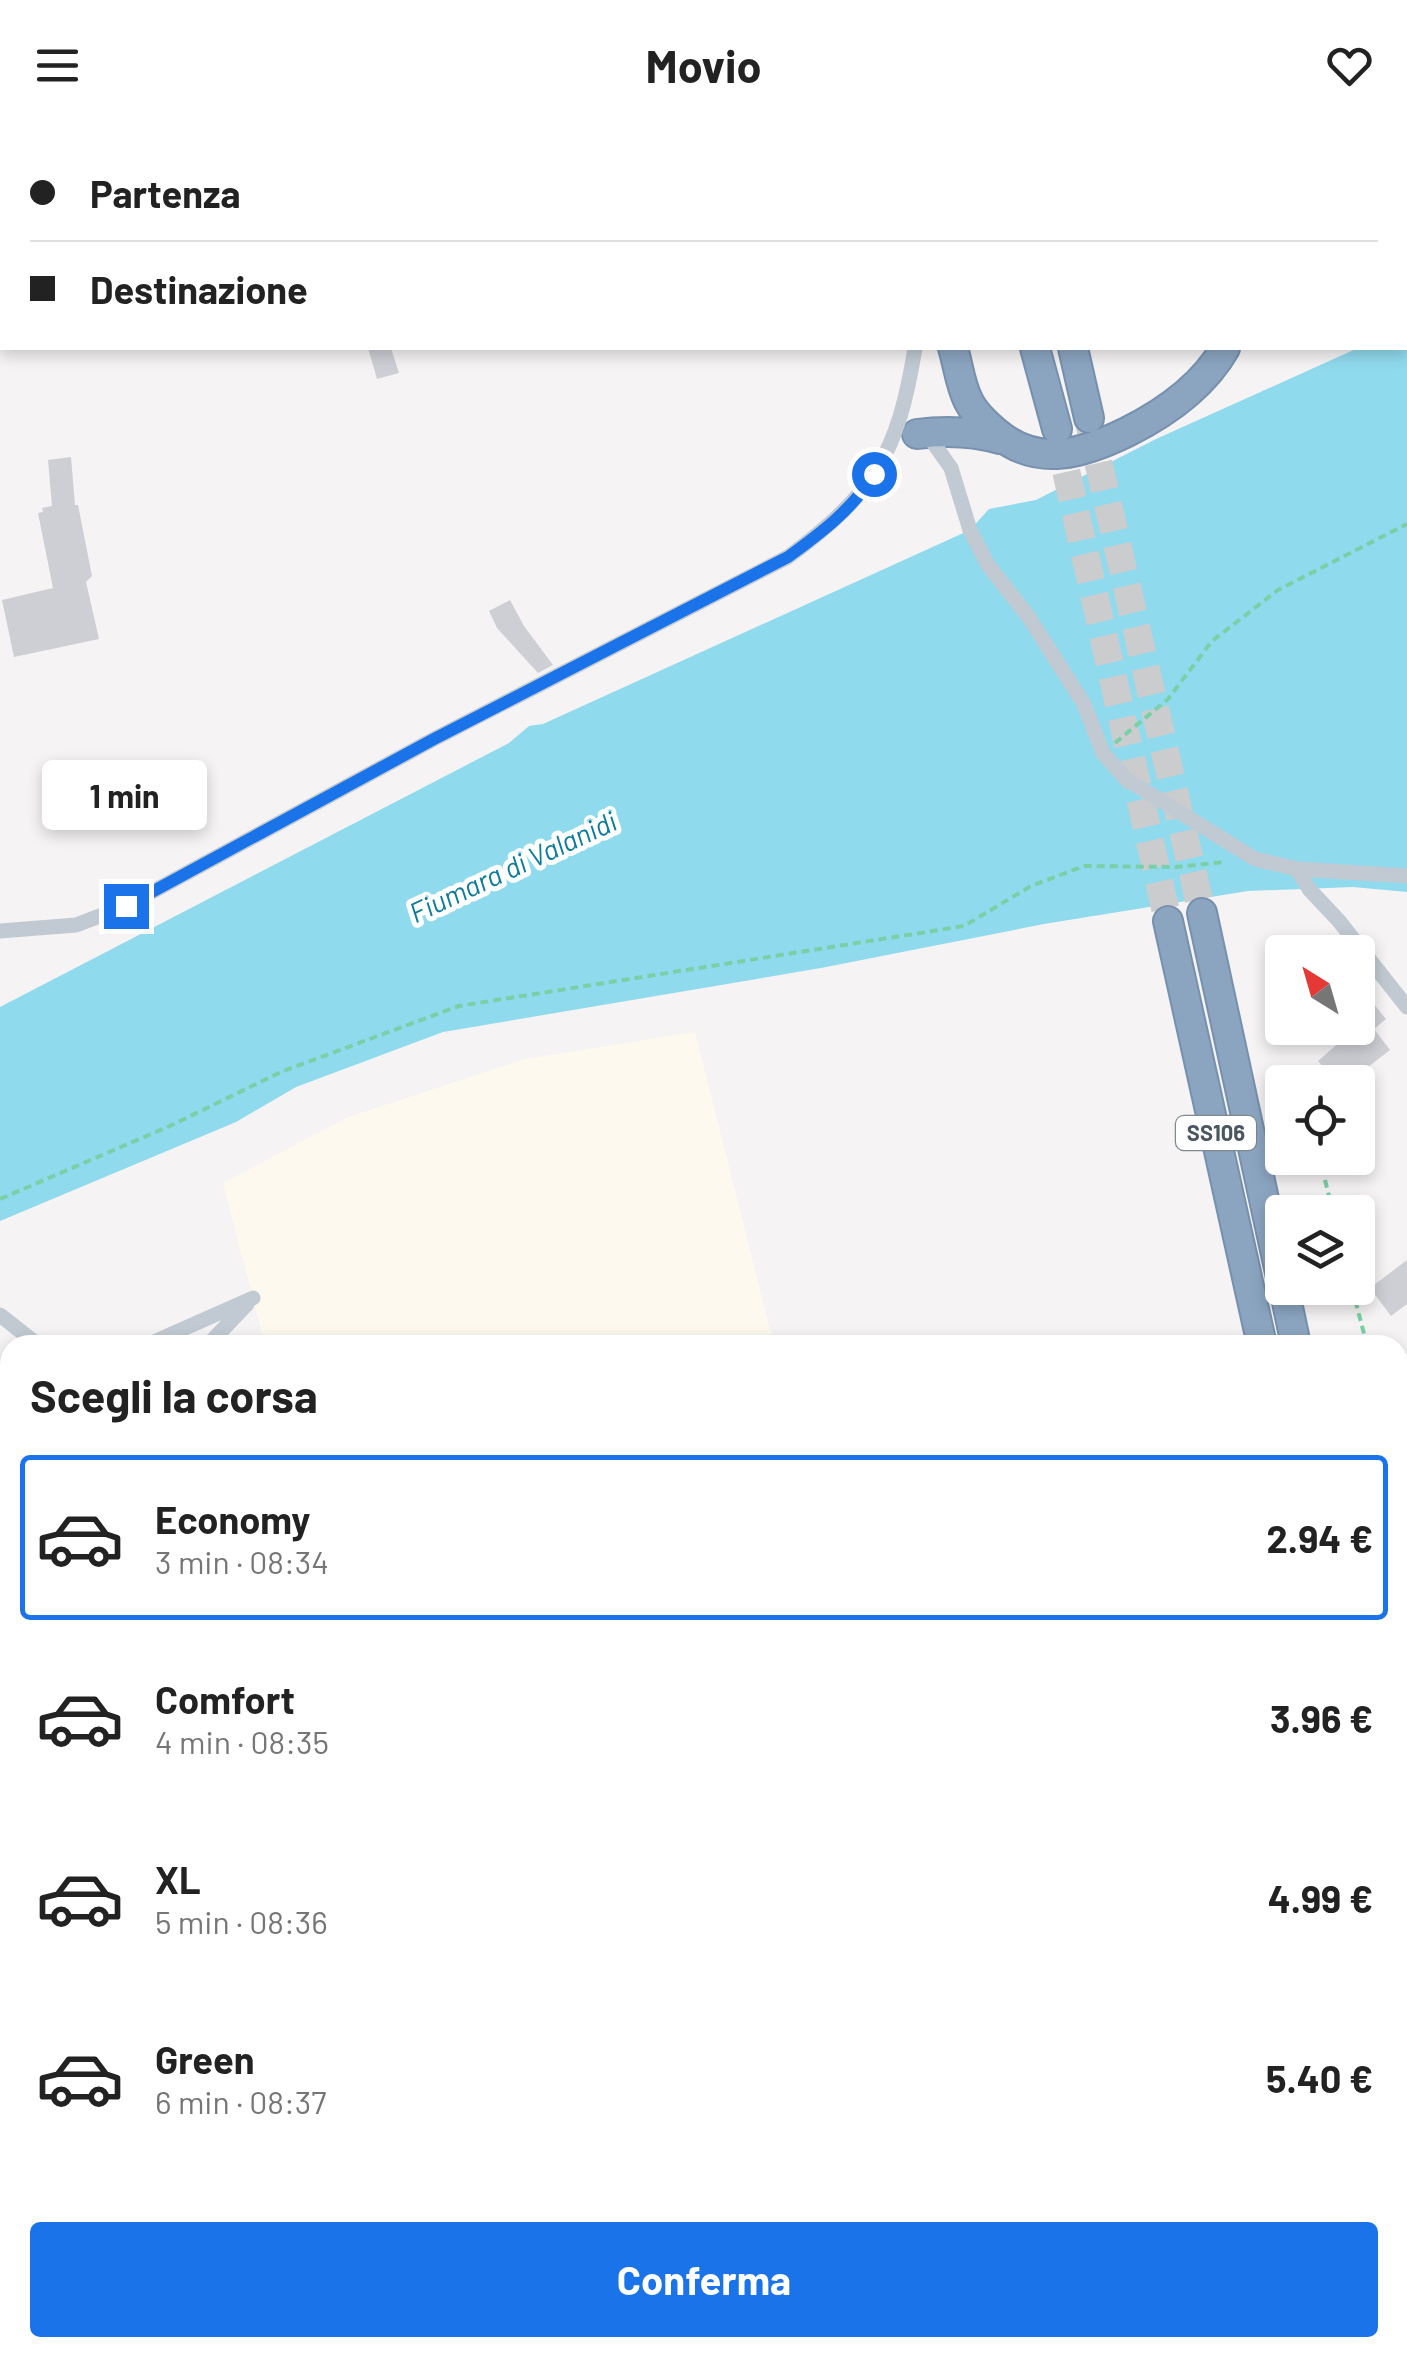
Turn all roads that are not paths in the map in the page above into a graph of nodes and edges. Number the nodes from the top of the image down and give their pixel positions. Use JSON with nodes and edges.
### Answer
{"nodes":[{"id":1,"x":915,"y":350,"type":"edge"},
{"id":2,"x":954,"y":350,"type":"edge"},
{"id":3,"x":1073,"y":350,"type":"edge"},
{"id":4,"x":1223,"y":350,"type":"edge"},
{"id":5,"x":1037,"y":354,"type":"edge"},
{"id":6,"x":1088,"y":418,"type":"tunnel mouth"},
{"id":7,"x":909,"y":430,"type":"junction"},
{"id":8,"x":1057,"y":430,"type":"tunnel mouth"},
{"id":9,"x":1006,"y":441,"type":"junction"},
{"id":10,"x":1297,"y":869,"type":"junction"},
{"id":11,"x":1407,"y":876,"type":"edge"},
{"id":12,"x":1202,"y":913,"type":"tunnel mouth"},
{"id":13,"x":1168,"y":921,"type":"tunnel mouth"},
{"id":14,"x":0,"y":931,"type":"edge"},
{"id":15,"x":1407,"y":1007,"type":"edge"},
{"id":16,"x":1265,"y":1202,"type":"edge"},
{"id":17,"x":1287,"y":1305,"type":"edge"},
{"id":18,"x":0,"y":1316,"type":"edge"},
{"id":19,"x":25,"y":1335,"type":"edge"},
{"id":20,"x":170,"y":1335,"type":"edge"},
{"id":21,"x":218,"y":1335,"type":"edge"},
{"id":22,"x":1260,"y":1335,"type":"edge"},
{"id":23,"x":1294,"y":1335,"type":"edge"}],
"edges":[{"from":1,"to":7,"type":"street"},
{"from":2,"to":9,"type":"highway"},
{"from":3,"to":6,"type":"highway"},
{"from":4,"to":9,"type":"highway"},
{"from":5,"to":8,"type":"highway"},
{"from":7,"to":9,"type":"highway"},
{"from":7,"to":10,"type":"street"},
{"from":7,"to":14,"type":"street"},
{"from":10,"to":11,"type":"street"},
{"from":10,"to":15,"type":"street"},
{"from":12,"to":16,"type":"highway","number":"SS106"},
{"from":13,"to":22,"type":"highway","number":"SS106"},
{"from":17,"to":23,"type":"highway","number":"SS106"},
{"from":18,"to":19,"type":"street"},
{"from":20,"to":21,"type":"street"}]}
